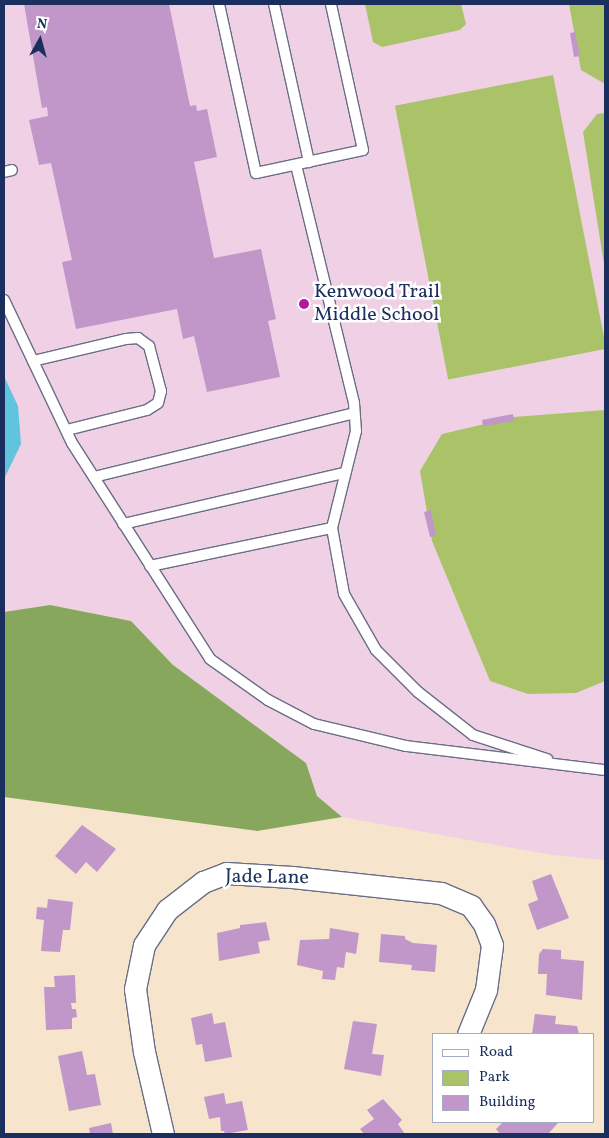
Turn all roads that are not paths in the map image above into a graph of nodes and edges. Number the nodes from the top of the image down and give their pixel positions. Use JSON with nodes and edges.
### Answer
{"nodes":[{"id":1,"x":219,"y":4,"type":"edge"},
{"id":2,"x":274,"y":4,"type":"edge"},
{"id":3,"x":331,"y":4,"type":"edge"},
{"id":4,"x":309,"y":162,"type":"junction"},
{"id":5,"x":296,"y":165,"type":"junction"},
{"id":6,"x":4,"y":300,"type":"edge"},
{"id":7,"x":33,"y":362,"type":"junction"},
{"id":8,"x":354,"y":413,"type":"junction"},
{"id":9,"x":66,"y":430,"type":"junction"},
{"id":10,"x":344,"y":473,"type":"junction"},
{"id":11,"x":94,"y":476,"type":"junction"},
{"id":12,"x":124,"y":524,"type":"junction"},
{"id":13,"x":332,"y":528,"type":"junction"},
{"id":14,"x":150,"y":566,"type":"junction"},
{"id":15,"x":567,"y":766,"type":"junction"},
{"id":16,"x":605,"y":770,"type":"edge"},
{"id":17,"x":468,"y":1033,"type":"edge"},
{"id":18,"x":163,"y":1134,"type":"edge"}],
"edges":[{"from":1,"to":5,"type":"lane"},
{"from":2,"to":4,"type":"lane"},
{"from":3,"to":4,"type":"lane"},
{"from":4,"to":5,"type":"lane"},
{"from":5,"to":8,"type":"lane"},
{"from":6,"to":7,"type":"lane"},
{"from":7,"to":9,"type":"lane"},
{"from":7,"to":9,"type":"lane"},
{"from":8,"to":10,"type":"lane"},
{"from":8,"to":11,"type":"lane"},
{"from":9,"to":11,"type":"lane"},
{"from":10,"to":12,"type":"lane"},
{"from":10,"to":13,"type":"lane"},
{"from":11,"to":12,"type":"lane"},
{"from":12,"to":14,"type":"lane"},
{"from":13,"to":14,"type":"lane"},
{"from":13,"to":15,"type":"lane"},
{"from":14,"to":15,"type":"lane"},
{"from":15,"to":16,"type":"lane"},
{"from":17,"to":18,"type":"street","name":"Jade Lane"}]}
